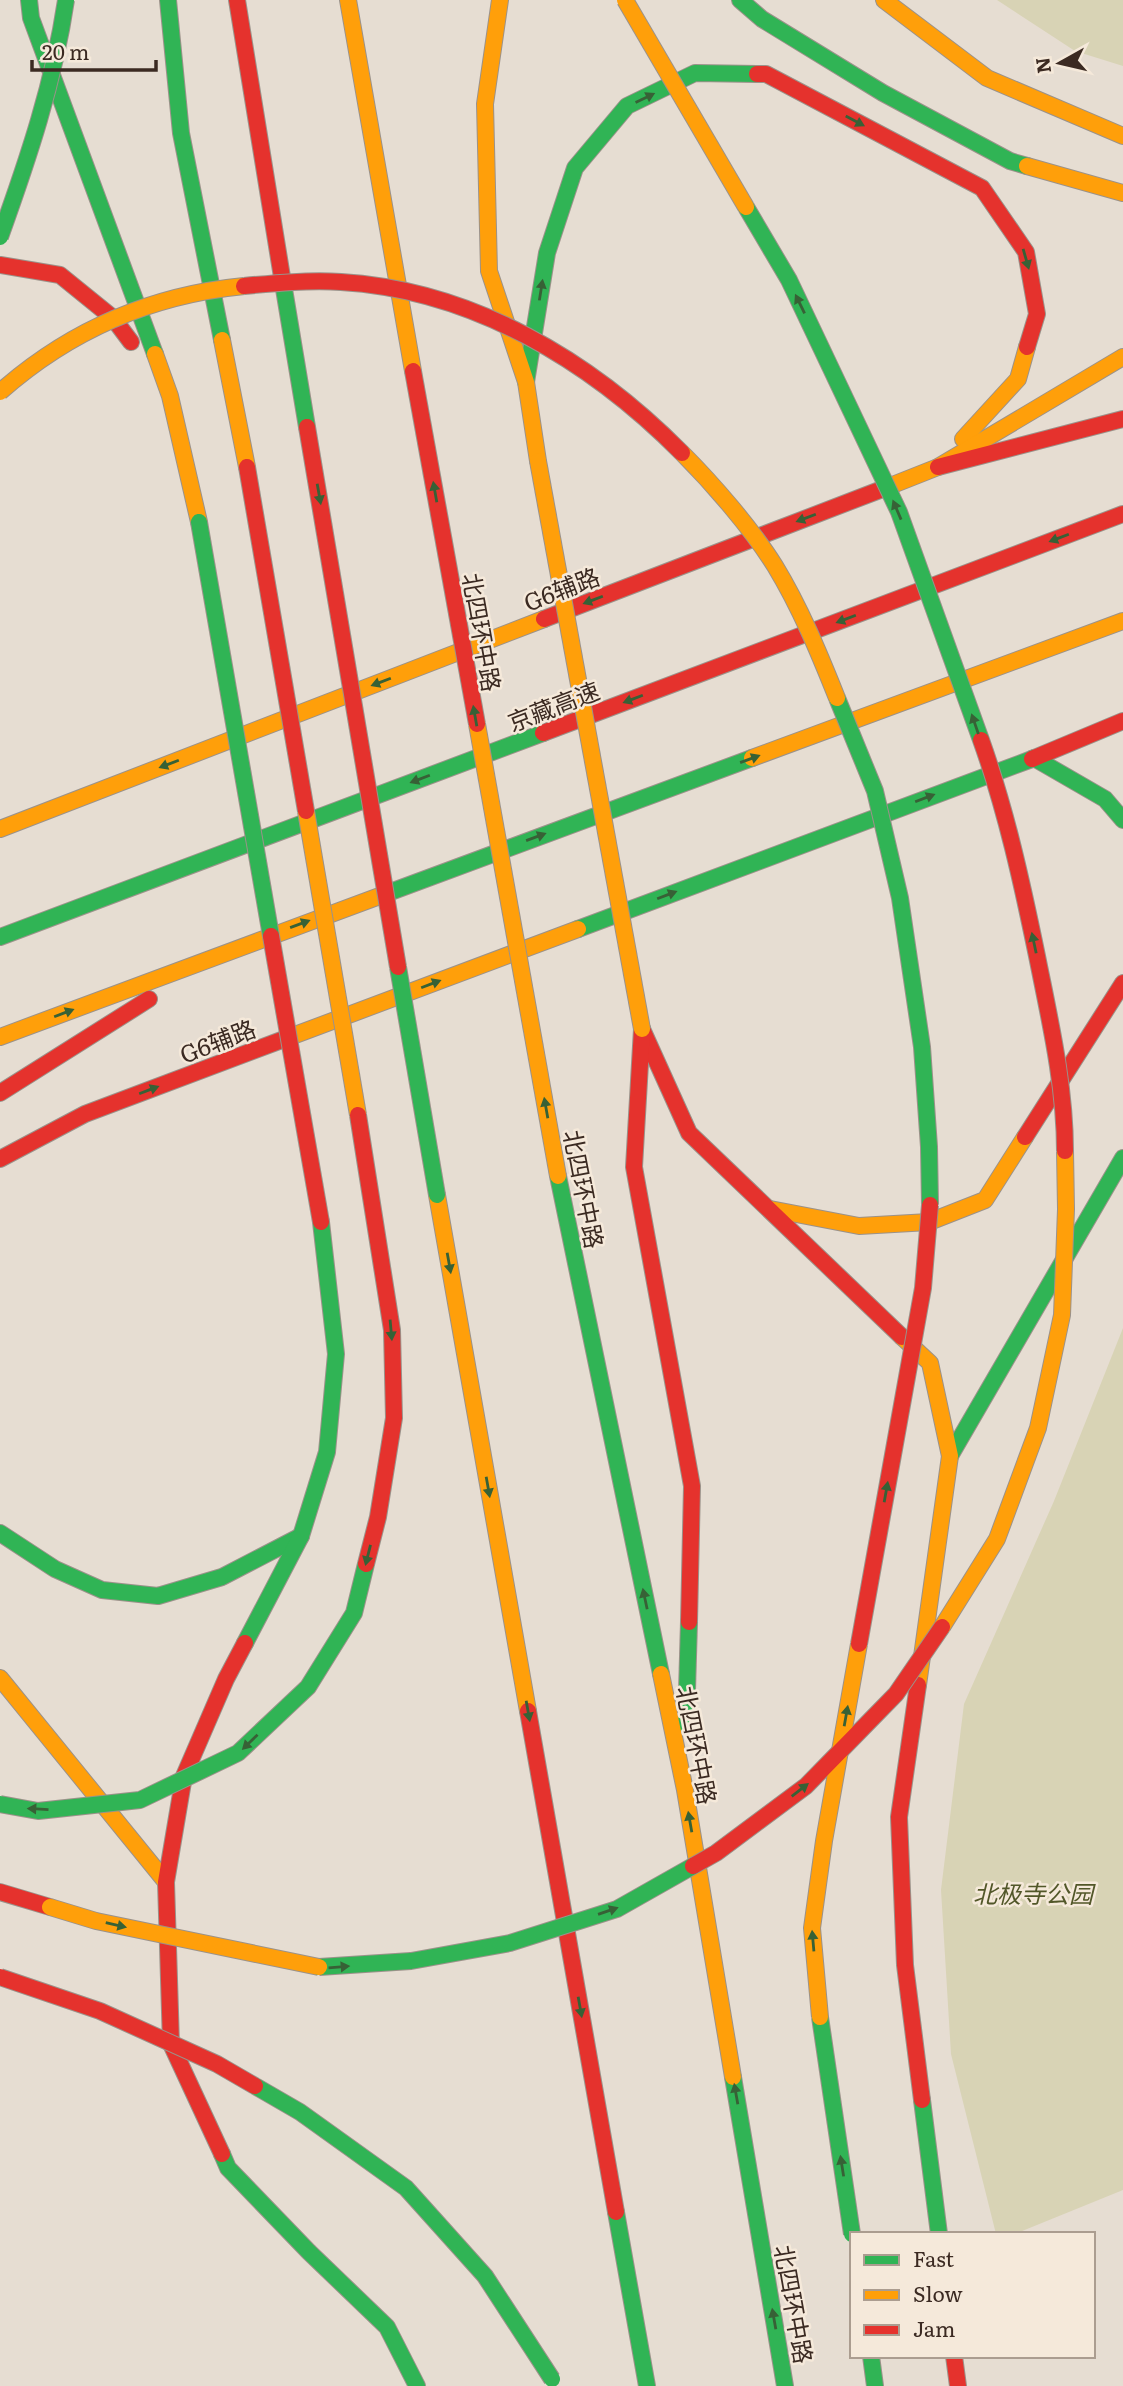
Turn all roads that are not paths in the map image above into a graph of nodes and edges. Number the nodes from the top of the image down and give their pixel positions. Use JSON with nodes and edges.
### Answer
{"nodes":[{"id":1,"x":29,"y":0,"type":"edge"},
{"id":2,"x":66,"y":0,"type":"edge"},
{"id":3,"x":168,"y":0,"type":"edge"},
{"id":4,"x":237,"y":0,"type":"edge"},
{"id":5,"x":348,"y":0,"type":"edge"},
{"id":6,"x":500,"y":0,"type":"edge"},
{"id":7,"x":625,"y":0,"type":"edge"},
{"id":8,"x":740,"y":0,"type":"edge"},
{"id":9,"x":884,"y":0,"type":"edge"},
{"id":10,"x":1123,"y":136,"type":"edge"},
{"id":11,"x":1123,"y":193,"type":"edge"},
{"id":12,"x":0,"y":237,"type":"edge"},
{"id":13,"x":0,"y":265,"type":"edge"},
{"id":14,"x":1123,"y":358,"type":"edge"},
{"id":15,"x":526,"y":382,"type":"junction"},
{"id":16,"x":0,"y":392,"type":"edge"},
{"id":17,"x":170,"y":396,"type":"junction"},
{"id":18,"x":1123,"y":419,"type":"edge"},
{"id":19,"x":938,"y":467,"type":"junction"},
{"id":20,"x":1123,"y":514,"type":"edge"},
{"id":21,"x":1123,"y":621,"type":"edge"},
{"id":22,"x":1123,"y":721,"type":"edge"},
{"id":23,"x":1034,"y":758,"type":"junction"},
{"id":24,"x":1123,"y":820,"type":"edge"},
{"id":25,"x":0,"y":829,"type":"edge"},
{"id":26,"x":0,"y":937,"type":"edge"},
{"id":27,"x":219,"y":954,"type":"junction"},
{"id":28,"x":1123,"y":983,"type":"edge"},
{"id":29,"x":642,"y":1028,"type":"junction"},
{"id":30,"x":0,"y":1037,"type":"edge"},
{"id":31,"x":0,"y":1093,"type":"edge"},
{"id":32,"x":1123,"y":1158,"type":"edge"},
{"id":33,"x":0,"y":1159,"type":"edge"},
{"id":34,"x":771,"y":1209,"type":"junction"},
{"id":35,"x":950,"y":1456,"type":"junction"},
{"id":36,"x":0,"y":1533,"type":"edge"},
{"id":37,"x":301,"y":1536,"type":"junction"},
{"id":38,"x":0,"y":1678,"type":"edge"},
{"id":39,"x":685,"y":1790,"type":"junction"},
{"id":40,"x":0,"y":1804,"type":"edge"},
{"id":41,"x":166,"y":1882,"type":"junction"},
{"id":42,"x":0,"y":1892,"type":"edge"},
{"id":43,"x":0,"y":1978,"type":"edge"},
{"id":44,"x":852,"y":2232,"type":"edge"},
{"id":45,"x":939,"y":2232,"type":"edge"},
{"id":46,"x":871,"y":2358,"type":"edge"},
{"id":47,"x":954,"y":2358,"type":"edge"},
{"id":48,"x":553,"y":2383,"type":"edge"},
{"id":49,"x":417,"y":2386,"type":"edge"},
{"id":50,"x":647,"y":2386,"type":"edge"},
{"id":51,"x":785,"y":2386,"type":"edge"},
{"id":52,"x":875,"y":2386,"type":"edge"},
{"id":53,"x":958,"y":2386,"type":"edge"}],
"edges":[{"from":1,"to":17,"type":"main road"},
{"from":2,"to":12,"type":"main road","bridge":true},
{"from":3,"to":40,"type":"main road","one_way":true,"bridge":true},
{"from":4,"to":50,"type":"main road","one_way":true,"bridge":true},
{"from":39,"to":5,"type":"main road","name":"北四环中路","one_way":true,"bridge":true},
{"from":6,"to":15,"type":"main road"},
{"from":42,"to":7,"type":"main road","one_way":true,"bridge":true},
{"from":8,"to":11,"type":"main road"},
{"from":9,"to":10,"type":"main road"},
{"from":13,"to":17,"type":"main road"},
{"from":14,"to":19,"type":"main road","name":"G6辅路"},
{"from":15,"to":19,"type":"main road","one_way":true},
{"from":15,"to":29,"type":"main road","bridge":true},
{"from":44,"to":16,"type":"main road","one_way":true,"bridge":true},
{"from":17,"to":37,"type":"main road","bridge":true},
{"from":18,"to":19,"type":"main road"},
{"from":19,"to":25,"type":"main road","name":"G6辅路","one_way":true},
{"from":20,"to":26,"type":"main road","name":"京藏高速","one_way":true},
{"from":27,"to":21,"type":"main road","one_way":true},
{"from":22,"to":23,"type":"main road","name":"G6辅路"},
{"from":23,"to":24,"type":"main road"},
{"from":33,"to":23,"type":"main road","name":"G6辅路","one_way":true},
{"from":30,"to":27,"type":"main road","one_way":true},
{"from":27,"to":31,"type":"main road"},
{"from":28,"to":34,"type":"main road"},
{"from":29,"to":34,"type":"main road"},
{"from":29,"to":39,"type":"main road"},
{"from":32,"to":35,"type":"main road"},
{"from":34,"to":35,"type":"main road"},
{"from":35,"to":45,"type":"main road"},
{"from":36,"to":37,"type":"main road"},
{"from":37,"to":41,"type":"main road"},
{"from":38,"to":41,"type":"main road"},
{"from":51,"to":39,"type":"main road","name":"北四环中路","one_way":true},
{"from":41,"to":49,"type":"main road"},
{"from":43,"to":48,"type":"main road","bridge":true},
{"from":46,"to":52,"type":"main road"},
{"from":47,"to":53,"type":"main road"}]}
